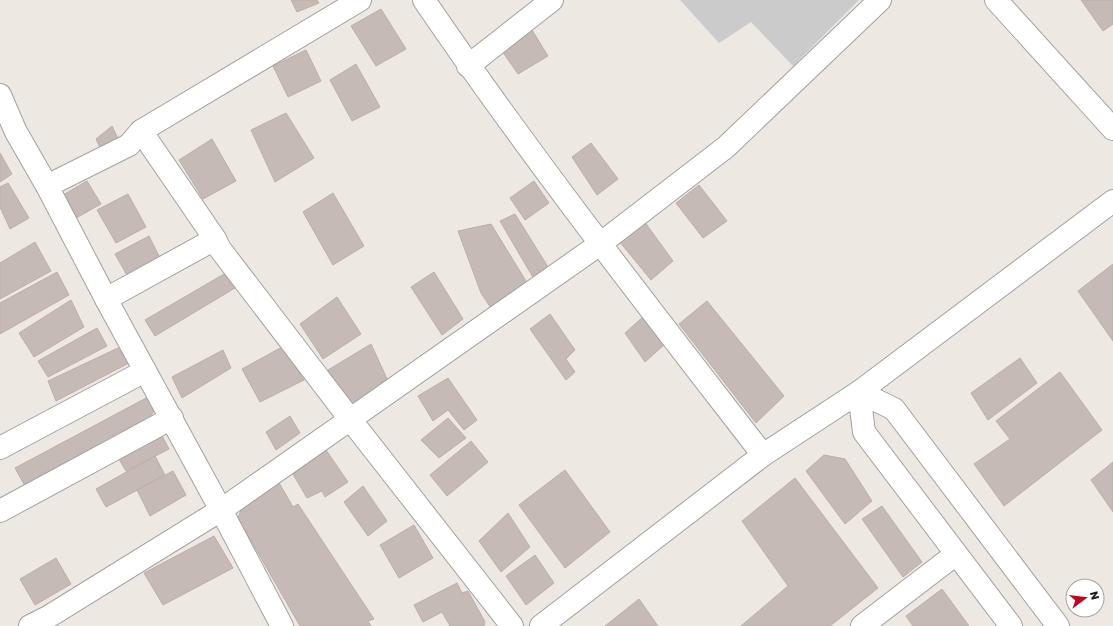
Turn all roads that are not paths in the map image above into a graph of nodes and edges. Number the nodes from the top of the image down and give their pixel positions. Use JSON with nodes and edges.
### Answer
{"nodes":[{"id":1,"x":360,"y":0,"type":"edge"},
{"id":2,"x":424,"y":0,"type":"edge"},
{"id":3,"x":552,"y":0,"type":"edge"},
{"id":4,"x":880,"y":0,"type":"edge"},
{"id":5,"x":996,"y":0,"type":"edge"},
{"id":6,"x":468,"y":66,"type":"junction"},
{"id":7,"x":0,"y":95,"type":"edge"},
{"id":8,"x":1113,"y":129,"type":"edge"},
{"id":9,"x":141,"y":131,"type":"junction"},
{"id":10,"x":47,"y":186,"type":"junction"},
{"id":11,"x":1113,"y":201,"type":"edge"},
{"id":12,"x":215,"y":239,"type":"junction"},
{"id":13,"x":600,"y":244,"type":"junction"},
{"id":14,"x":106,"y":299,"type":"junction"},
{"id":15,"x":145,"y":370,"type":"junction"},
{"id":16,"x":859,"y":392,"type":"junction"},
{"id":17,"x":172,"y":418,"type":"junction"},
{"id":18,"x":350,"y":419,"type":"junction"},
{"id":19,"x":0,"y":448,"type":"edge"},
{"id":20,"x":763,"y":455,"type":"junction"},
{"id":21,"x":221,"y":510,"type":"junction"},
{"id":22,"x":0,"y":511,"type":"edge"},
{"id":23,"x":956,"y":554,"type":"junction"},
{"id":24,"x":44,"y":623,"type":"edge"},
{"id":25,"x":282,"y":626,"type":"edge"},
{"id":26,"x":512,"y":626,"type":"edge"},
{"id":27,"x":541,"y":626,"type":"edge"},
{"id":28,"x":862,"y":626,"type":"edge"},
{"id":29,"x":1011,"y":626,"type":"edge"},
{"id":30,"x":1058,"y":626,"type":"edge"}],
"edges":[{"from":1,"to":9,"type":"street"},
{"from":2,"to":6,"type":"street"},
{"from":3,"to":6,"type":"street"},
{"from":4,"to":13,"type":"street"},
{"from":5,"to":8,"type":"street"},
{"from":6,"to":13,"type":"street"},
{"from":7,"to":10,"type":"street"},
{"from":9,"to":10,"type":"street"},
{"from":9,"to":12,"type":"street"},
{"from":10,"to":14,"type":"street"},
{"from":11,"to":16,"type":"street"},
{"from":12,"to":14,"type":"street"},
{"from":12,"to":18,"type":"street"},
{"from":13,"to":18,"type":"street"},
{"from":13,"to":20,"type":"street"},
{"from":14,"to":15,"type":"street"},
{"from":15,"to":17,"type":"street"},
{"from":15,"to":19,"type":"street"},
{"from":16,"to":20,"type":"street"},
{"from":16,"to":23,"type":"street"},
{"from":16,"to":30,"type":"street"},
{"from":17,"to":21,"type":"street"},
{"from":17,"to":22,"type":"street"},
{"from":18,"to":21,"type":"street"},
{"from":18,"to":26,"type":"street"},
{"from":20,"to":27,"type":"street"},
{"from":21,"to":24,"type":"street"},
{"from":21,"to":25,"type":"street"},
{"from":23,"to":28,"type":"street"},
{"from":23,"to":29,"type":"street"}]}
